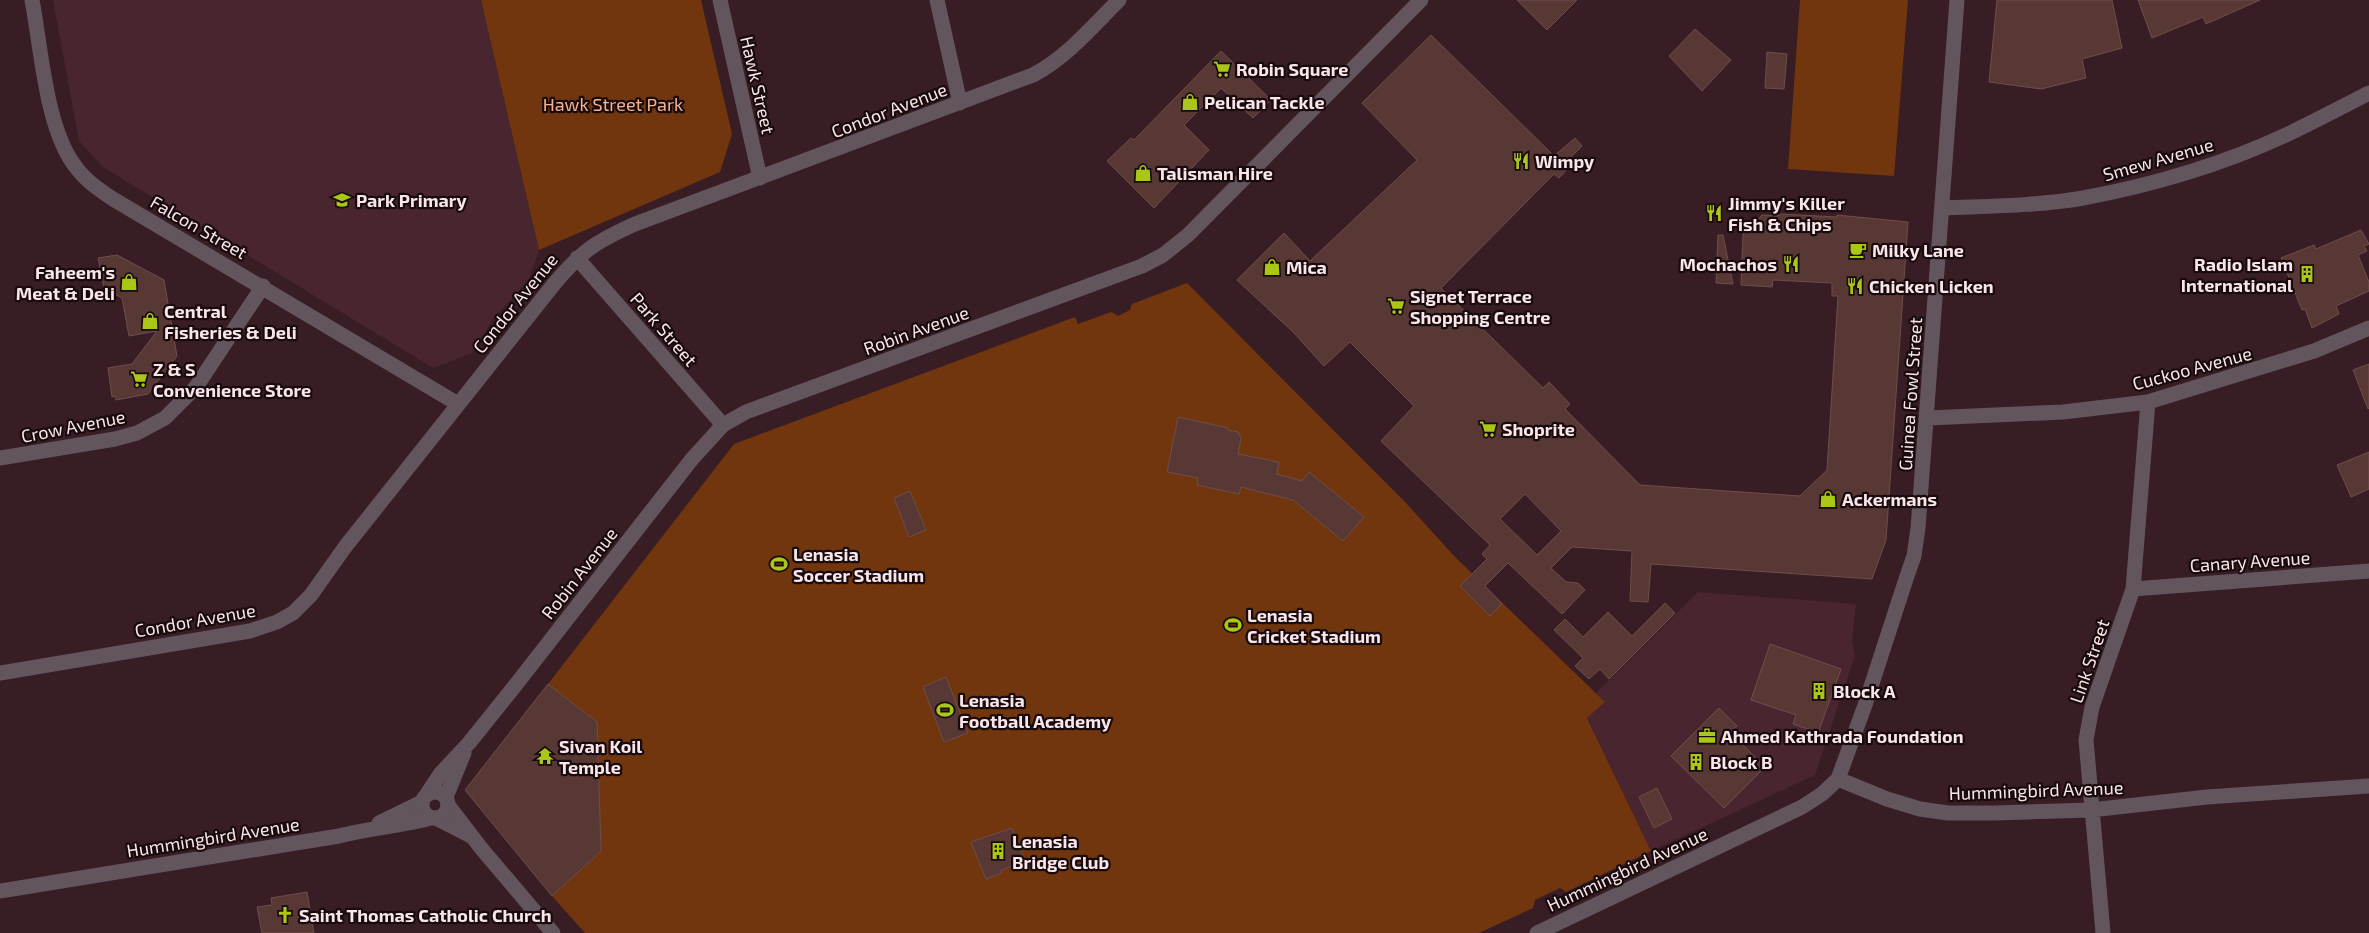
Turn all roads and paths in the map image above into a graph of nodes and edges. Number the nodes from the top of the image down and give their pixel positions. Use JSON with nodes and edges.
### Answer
{"nodes":[{"id":1,"x":32,"y":0,"type":"edge"},
{"id":2,"x":720,"y":0,"type":"edge"},
{"id":3,"x":937,"y":0,"type":"edge"},
{"id":4,"x":1119,"y":0,"type":"edge"},
{"id":5,"x":1421,"y":0,"type":"edge"},
{"id":6,"x":1957,"y":0,"type":"edge"},
{"id":7,"x":2369,"y":93,"type":"edge"},
{"id":8,"x":960,"y":103,"type":"junction"},
{"id":9,"x":760,"y":178,"type":"junction"},
{"id":10,"x":1943,"y":208,"type":"junction"},
{"id":11,"x":577,"y":258,"type":"junction"},
{"id":12,"x":263,"y":286,"type":"junction"},
{"id":13,"x":2369,"y":328,"type":"edge"},
{"id":14,"x":2148,"y":402,"type":"junction"},
{"id":15,"x":458,"y":404,"type":"junction"},
{"id":16,"x":1928,"y":418,"type":"junction"},
{"id":17,"x":723,"y":425,"type":"junction"},
{"id":18,"x":0,"y":458,"type":"edge"},
{"id":19,"x":2369,"y":571,"type":"edge"},
{"id":20,"x":2133,"y":589,"type":"junction"},
{"id":21,"x":0,"y":673,"type":"edge"},
{"id":22,"x":469,"y":743,"type":"junction"},
{"id":23,"x":1838,"y":778,"type":"junction"},
{"id":24,"x":2369,"y":786,"type":"edge"},
{"id":25,"x":424,"y":798,"type":"junction"},
{"id":26,"x":447,"y":801,"type":"junction"},
{"id":27,"x":2091,"y":810,"type":"junction"},
{"id":28,"x":434,"y":818,"type":"junction"},
{"id":29,"x":366,"y":828,"type":"junction"},
{"id":30,"x":474,"y":838,"type":"junction"},
{"id":31,"x":0,"y":891,"type":"edge"},
{"id":32,"x":553,"y":933,"type":"edge"},
{"id":33,"x":1537,"y":933,"type":"edge"},
{"id":34,"x":2103,"y":933,"type":"edge"}],
"edges":[{"from":1,"to":12,"type":"street","name":"Falcon Street"},
{"from":2,"to":9,"type":"street","name":"Hawk Street"},
{"from":3,"to":8,"type":"street"},
{"from":4,"to":8,"type":"street","name":"Condor Avenue"},
{"from":5,"to":17,"type":"street","name":"Robin Avenue"},
{"from":6,"to":10,"type":"street","name":"Guinea Fowl Street"},
{"from":7,"to":10,"type":"street","name":"Smew Avenue"},
{"from":8,"to":9,"type":"street","name":"Condor Avenue"},
{"from":9,"to":11,"type":"street","name":"Condor Avenue"},
{"from":10,"to":16,"type":"street","name":"Guinea Fowl Street"},
{"from":11,"to":15,"type":"street","name":"Condor Avenue"},
{"from":11,"to":17,"type":"street","name":"Park Street"},
{"from":12,"to":15,"type":"street","name":"Falcon Street"},
{"from":12,"to":18,"type":"street","name":"Crow Avenue"},
{"from":13,"to":14,"type":"street","name":"Cuckoo Avenue"},
{"from":14,"to":16,"type":"street","name":"Cuckoo Avenue"},
{"from":14,"to":20,"type":"street","name":"Link Street"},
{"from":15,"to":21,"type":"street","name":"Condor Avenue"},
{"from":16,"to":23,"type":"street","name":"Guinea Fowl Street"},
{"from":17,"to":22,"type":"street","name":"Robin Avenue"},
{"from":19,"to":20,"type":"street","name":"Canary Avenue"},
{"from":20,"to":27,"type":"street","name":"Link Street"},
{"from":22,"to":25,"type":"street","name":"Robin Avenue"},
{"from":22,"to":26,"type":"street","name":"Robin Avenue"},
{"from":23,"to":27,"type":"street","name":"Hummingbird Avenue"},
{"from":23,"to":33,"type":"street","name":"Hummingbird Avenue"},
{"from":24,"to":27,"type":"street","name":"Hummingbird Avenue"},
{"from":25,"to":26,"type":"street"},
{"from":25,"to":28,"type":"street"},
{"from":25,"to":29,"type":"street"},
{"from":26,"to":28,"type":"street"},
{"from":26,"to":30,"type":"street"},
{"from":27,"to":34,"type":"street","name":"Link Street"},
{"from":28,"to":29,"type":"street","name":"Hummingbird Avenue"},
{"from":28,"to":30,"type":"street"},
{"from":29,"to":31,"type":"street","name":"Hummingbird Avenue"},
{"from":30,"to":32,"type":"street"}]}
